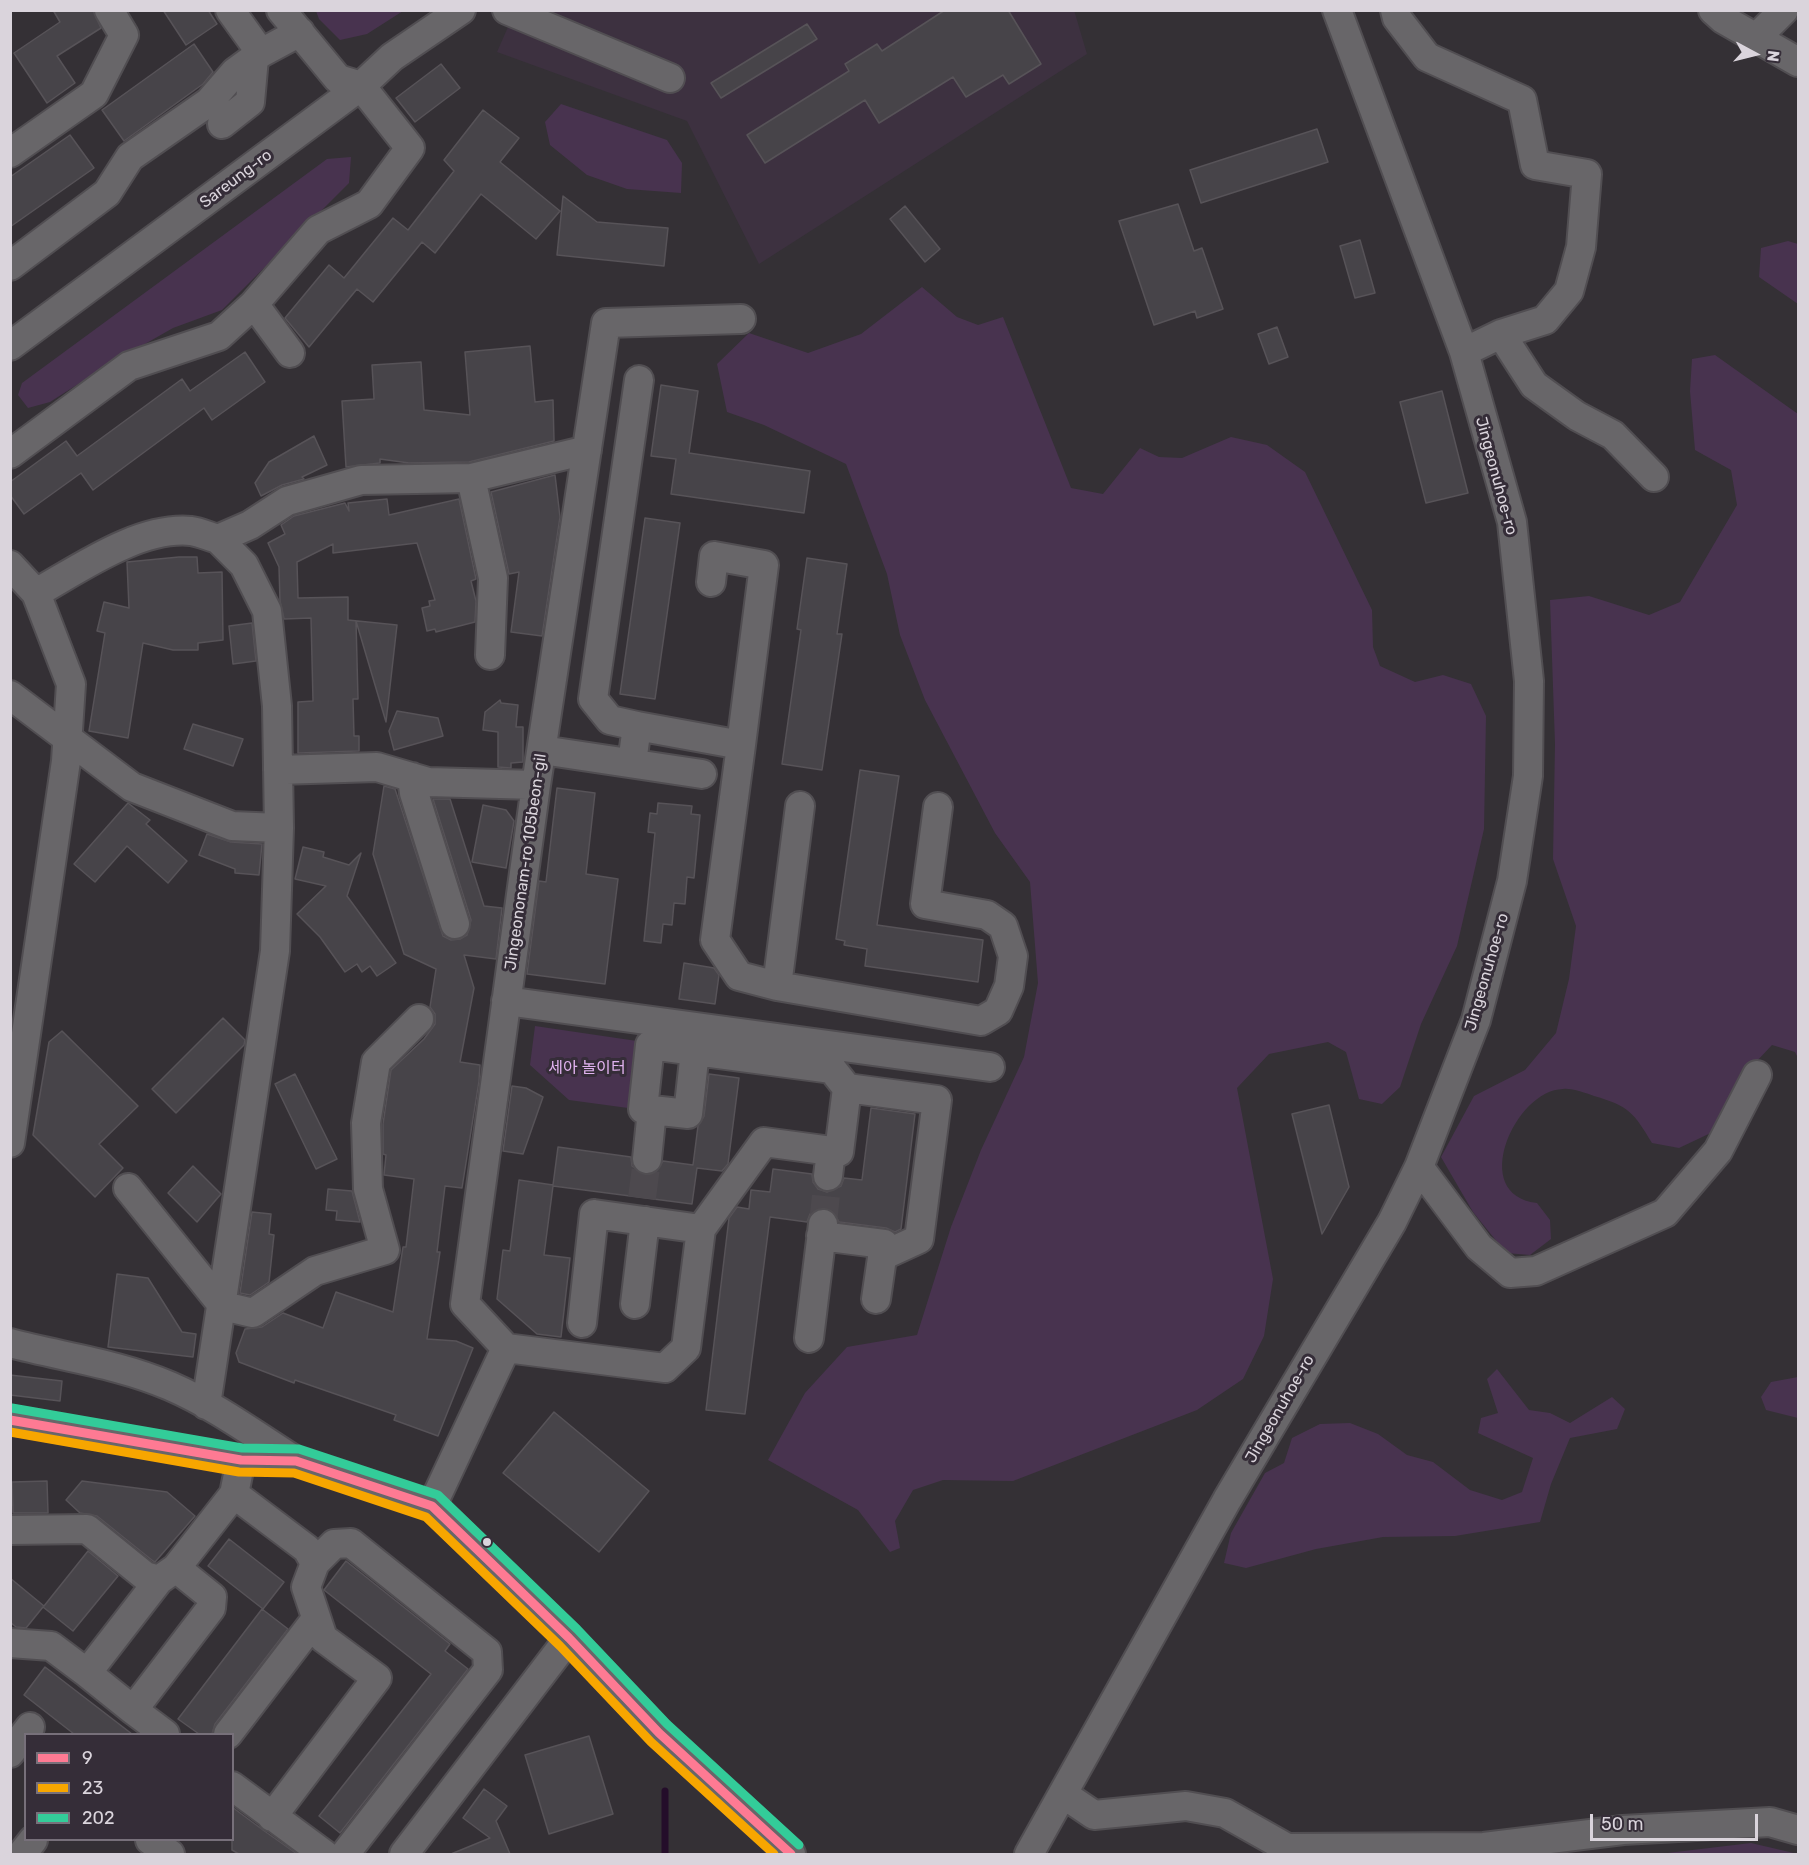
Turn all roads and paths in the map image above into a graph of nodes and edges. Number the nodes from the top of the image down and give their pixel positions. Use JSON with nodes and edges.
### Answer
{"nodes":[{"id":1,"x":109,"y":10,"type":"edge"},
{"id":2,"x":230,"y":10,"type":"edge"},
{"id":3,"x":281,"y":10,"type":"edge"},
{"id":4,"x":461,"y":10,"type":"edge"},
{"id":5,"x":507,"y":10,"type":"edge"},
{"id":6,"x":1337,"y":10,"type":"edge"},
{"id":7,"x":1395,"y":10,"type":"edge"},
{"id":8,"x":1713,"y":10,"type":"edge"},
{"id":9,"x":1784,"y":10,"type":"edge"},
{"id":10,"x":300,"y":32,"type":"junction"},
{"id":11,"x":1756,"y":38,"type":"junction"},
{"id":12,"x":257,"y":56,"type":"junction"},
{"id":13,"x":1798,"y":62,"type":"edge"},
{"id":14,"x":670,"y":78,"type":"dead end"},
{"id":15,"x":361,"y":86,"type":"junction"},
{"id":16,"x":222,"y":124,"type":"dead end"},
{"id":17,"x":10,"y":153,"type":"edge"},
{"id":18,"x":10,"y":266,"type":"edge"},
{"id":19,"x":254,"y":304,"type":"junction"},
{"id":20,"x":741,"y":319,"type":"dead end"},
{"id":21,"x":1501,"y":334,"type":"junction"},
{"id":22,"x":10,"y":346,"type":"edge"},
{"id":23,"x":1464,"y":352,"type":"junction"},
{"id":24,"x":290,"y":353,"type":"dead end"},
{"id":25,"x":639,"y":380,"type":"dead end"},
{"id":26,"x":587,"y":450,"type":"junction"},
{"id":27,"x":10,"y":454,"type":"edge"},
{"id":28,"x":1654,"y":477,"type":"dead end"},
{"id":29,"x":471,"y":478,"type":"junction"},
{"id":30,"x":218,"y":539,"type":"junction"},
{"id":31,"x":10,"y":565,"type":"edge"},
{"id":32,"x":711,"y":582,"type":"dead end"},
{"id":33,"x":36,"y":593,"type":"junction"},
{"id":34,"x":490,"y":655,"type":"dead end"},
{"id":35,"x":10,"y":695,"type":"edge"},
{"id":36,"x":638,"y":726,"type":"junction"},
{"id":37,"x":68,"y":740,"type":"junction"},
{"id":38,"x":741,"y":745,"type":"junction"},
{"id":39,"x":542,"y":750,"type":"junction"},
{"id":40,"x":632,"y":763,"type":"junction"},
{"id":41,"x":278,"y":770,"type":"junction"},
{"id":42,"x":702,"y":774,"type":"dead end"},
{"id":43,"x":412,"y":777,"type":"junction"},
{"id":44,"x":536,"y":785,"type":"junction"},
{"id":45,"x":800,"y":806,"type":"dead end"},
{"id":46,"x":938,"y":807,"type":"dead end"},
{"id":47,"x":279,"y":828,"type":"junction"},
{"id":48,"x":455,"y":924,"type":"dead end"},
{"id":49,"x":777,"y":986,"type":"junction"},
{"id":50,"x":21,"y":990,"type":"edge"},
{"id":51,"x":506,"y":1000,"type":"junction"},
{"id":52,"x":419,"y":1019,"type":"dead end"},
{"id":53,"x":695,"y":1051,"type":"junction"},
{"id":54,"x":990,"y":1067,"type":"dead end"},
{"id":55,"x":1757,"y":1075,"type":"dead end"},
{"id":56,"x":847,"y":1088,"type":"junction"},
{"id":57,"x":652,"y":1110,"type":"junction"},
{"id":58,"x":10,"y":1143,"type":"edge"},
{"id":59,"x":647,"y":1159,"type":"tunnel mouth"},
{"id":60,"x":1419,"y":1167,"type":"junction"},
{"id":61,"x":128,"y":1188,"type":"dead end"},
{"id":62,"x":642,"y":1213,"type":"junction"},
{"id":63,"x":701,"y":1228,"type":"junction"},
{"id":64,"x":882,"y":1256,"type":"junction"},
{"id":65,"x":876,"y":1299,"type":"dead end"},
{"id":66,"x":635,"y":1304,"type":"dead end"},
{"id":67,"x":223,"y":1306,"type":"junction"},
{"id":68,"x":582,"y":1323,"type":"dead end"},
{"id":69,"x":809,"y":1338,"type":"dead end"},
{"id":70,"x":10,"y":1343,"type":"edge"},
{"id":71,"x":506,"y":1348,"type":"junction"},
{"id":72,"x":206,"y":1405,"type":"junction"},
{"id":73,"x":10,"y":1420,"type":"edge"},
{"id":74,"x":241,"y":1460,"type":"junction"},
{"id":75,"x":296,"y":1461,"type":"junction"},
{"id":76,"x":234,"y":1494,"type":"junction"},
{"id":77,"x":432,"y":1506,"type":"junction"},
{"id":78,"x":10,"y":1530,"type":"edge"},
{"id":79,"x":315,"y":1563,"type":"junction"},
{"id":80,"x":167,"y":1574,"type":"junction"},
{"id":81,"x":316,"y":1619,"type":"junction"},
{"id":82,"x":568,"y":1638,"type":"junction"},
{"id":83,"x":10,"y":1643,"type":"edge"},
{"id":84,"x":87,"y":1673,"type":"junction"},
{"id":85,"x":133,"y":1710,"type":"junction"},
{"id":86,"x":30,"y":1727,"type":"dead end"},
{"id":87,"x":25,"y":1733,"type":"edge"},
{"id":88,"x":164,"y":1733,"type":"edge"},
{"id":89,"x":229,"y":1733,"type":"edge"},
{"id":90,"x":24,"y":1735,"type":"edge"},
{"id":91,"x":10,"y":1753,"type":"edge"},
{"id":92,"x":234,"y":1788,"type":"edge"},
{"id":93,"x":1063,"y":1794,"type":"junction"},
{"id":94,"x":272,"y":1817,"type":"junction"},
{"id":95,"x":1798,"y":1830,"type":"edge"},
{"id":96,"x":32,"y":1841,"type":"edge"},
{"id":97,"x":150,"y":1841,"type":"edge"},
{"id":98,"x":152,"y":1841,"type":"edge"},
{"id":99,"x":22,"y":1854,"type":"edge"},
{"id":100,"x":140,"y":1854,"type":"edge"},
{"id":101,"x":170,"y":1854,"type":"edge"},
{"id":102,"x":324,"y":1854,"type":"edge"},
{"id":103,"x":345,"y":1854,"type":"edge"},
{"id":104,"x":404,"y":1854,"type":"edge"},
{"id":105,"x":791,"y":1854,"type":"edge"},
{"id":106,"x":1029,"y":1854,"type":"edge"}],
"edges":[{"from":1,"to":17,"type":"street"},
{"from":2,"to":12,"type":"street"},
{"from":3,"to":10,"type":"street"},
{"from":4,"to":15,"type":"street","name":"Sareung-ro"},
{"from":5,"to":14,"type":"street"},
{"from":6,"to":23,"type":"street","name":"Jingeonuhoe-ro"},
{"from":7,"to":21,"type":"street"},
{"from":8,"to":11,"type":"street"},
{"from":9,"to":11,"type":"street"},
{"from":10,"to":12,"type":"street"},
{"from":10,"to":15,"type":"street"},
{"from":11,"to":13,"type":"street"},
{"from":12,"to":16,"type":"street"},
{"from":12,"to":18,"type":"street"},
{"from":15,"to":19,"type":"street"},
{"from":15,"to":22,"type":"street","name":"Sareung-ro"},
{"from":19,"to":24,"type":"street"},
{"from":19,"to":27,"type":"street"},
{"from":20,"to":26,"type":"street","name":"Jingeononam-ro 105beon-gil"},
{"from":21,"to":23,"type":"street"},
{"from":21,"to":28,"type":"street"},
{"from":23,"to":60,"type":"street","name":"Jingeonuhoe-ro"},
{"from":25,"to":36,"type":"street"},
{"from":26,"to":29,"type":"street"},
{"from":26,"to":39,"type":"street","name":"Jingeononam-ro 105beon-gil"},
{"from":29,"to":30,"type":"street"},
{"from":29,"to":34,"type":"street"},
{"from":30,"to":33,"type":"street"},
{"from":30,"to":41,"type":"street"},
{"from":31,"to":33,"type":"street"},
{"from":32,"to":38,"type":"street"},
{"from":33,"to":37,"type":"street"},
{"from":35,"to":37,"type":"street"},
{"from":36,"to":38,"type":"street"},
{"from":36,"to":40,"type":"street"},
{"from":37,"to":47,"type":"street"},
{"from":37,"to":50,"type":"street"},
{"from":38,"to":49,"type":"street"},
{"from":39,"to":40,"type":"street"},
{"from":39,"to":44,"type":"street","name":"Jingeononam-ro 105beon-gil"},
{"from":40,"to":42,"type":"street"},
{"from":41,"to":43,"type":"street"},
{"from":41,"to":47,"type":"street"},
{"from":43,"to":44,"type":"street"},
{"from":43,"to":48,"type":"street"},
{"from":44,"to":51,"type":"street","name":"Jingeononam-ro 105beon-gil"},
{"from":45,"to":49,"type":"street"},
{"from":46,"to":49,"type":"street"},
{"from":47,"to":67,"type":"street"},
{"from":50,"to":58,"type":"street"},
{"from":51,"to":54,"type":"street"},
{"from":51,"to":71,"type":"street","name":"Jingeononam-ro 105beon-gil"},
{"from":52,"to":67,"type":"street"},
{"from":53,"to":56,"type":"street"},
{"from":53,"to":57,"type":"street"},
{"from":53,"to":57,"type":"street"},
{"from":55,"to":60,"type":"street"},
{"from":56,"to":63,"type":"street"},
{"from":56,"to":64,"type":"street"},
{"from":57,"to":59,"type":"street"},
{"from":60,"to":93,"type":"street","name":"Jingeonuhoe-ro"},
{"from":61,"to":67,"type":"street"},
{"from":62,"to":63,"type":"street"},
{"from":62,"to":66,"type":"street"},
{"from":62,"to":68,"type":"street"},
{"from":63,"to":71,"type":"street"},
{"from":64,"to":65,"type":"street"},
{"from":64,"to":69,"type":"street"},
{"from":67,"to":72,"type":"street"},
{"from":70,"to":72,"type":"street"},
{"from":71,"to":77,"type":"street"},
{"from":72,"to":75,"type":"street"},
{"from":73,"to":74,"type":"street"},
{"from":74,"to":75,"type":"street"},
{"from":74,"to":76,"type":"street"},
{"from":75,"to":77,"type":"street"},
{"from":76,"to":79,"type":"street"},
{"from":76,"to":80,"type":"street"},
{"from":77,"to":82,"type":"street"},
{"from":78,"to":80,"type":"street"},
{"from":79,"to":81,"type":"street"},
{"from":79,"to":103,"type":"street"},
{"from":80,"to":84,"type":"street"},
{"from":80,"to":85,"type":"street"},
{"from":81,"to":89,"type":"street"},
{"from":81,"to":94,"type":"street"},
{"from":82,"to":104,"type":"street"},
{"from":82,"to":105,"type":"street"},
{"from":83,"to":84,"type":"street"},
{"from":84,"to":85,"type":"street"},
{"from":85,"to":88,"type":"street"},
{"from":86,"to":87,"type":"street"},
{"from":90,"to":91,"type":"street"},
{"from":92,"to":94,"type":"street"},
{"from":93,"to":95,"type":"street"},
{"from":93,"to":106,"type":"street","name":"Jingeonuhoe-ro"},
{"from":94,"to":102,"type":"street"},
{"from":96,"to":99,"type":"street"},
{"from":97,"to":100,"type":"street"},
{"from":98,"to":101,"type":"street"}]}
